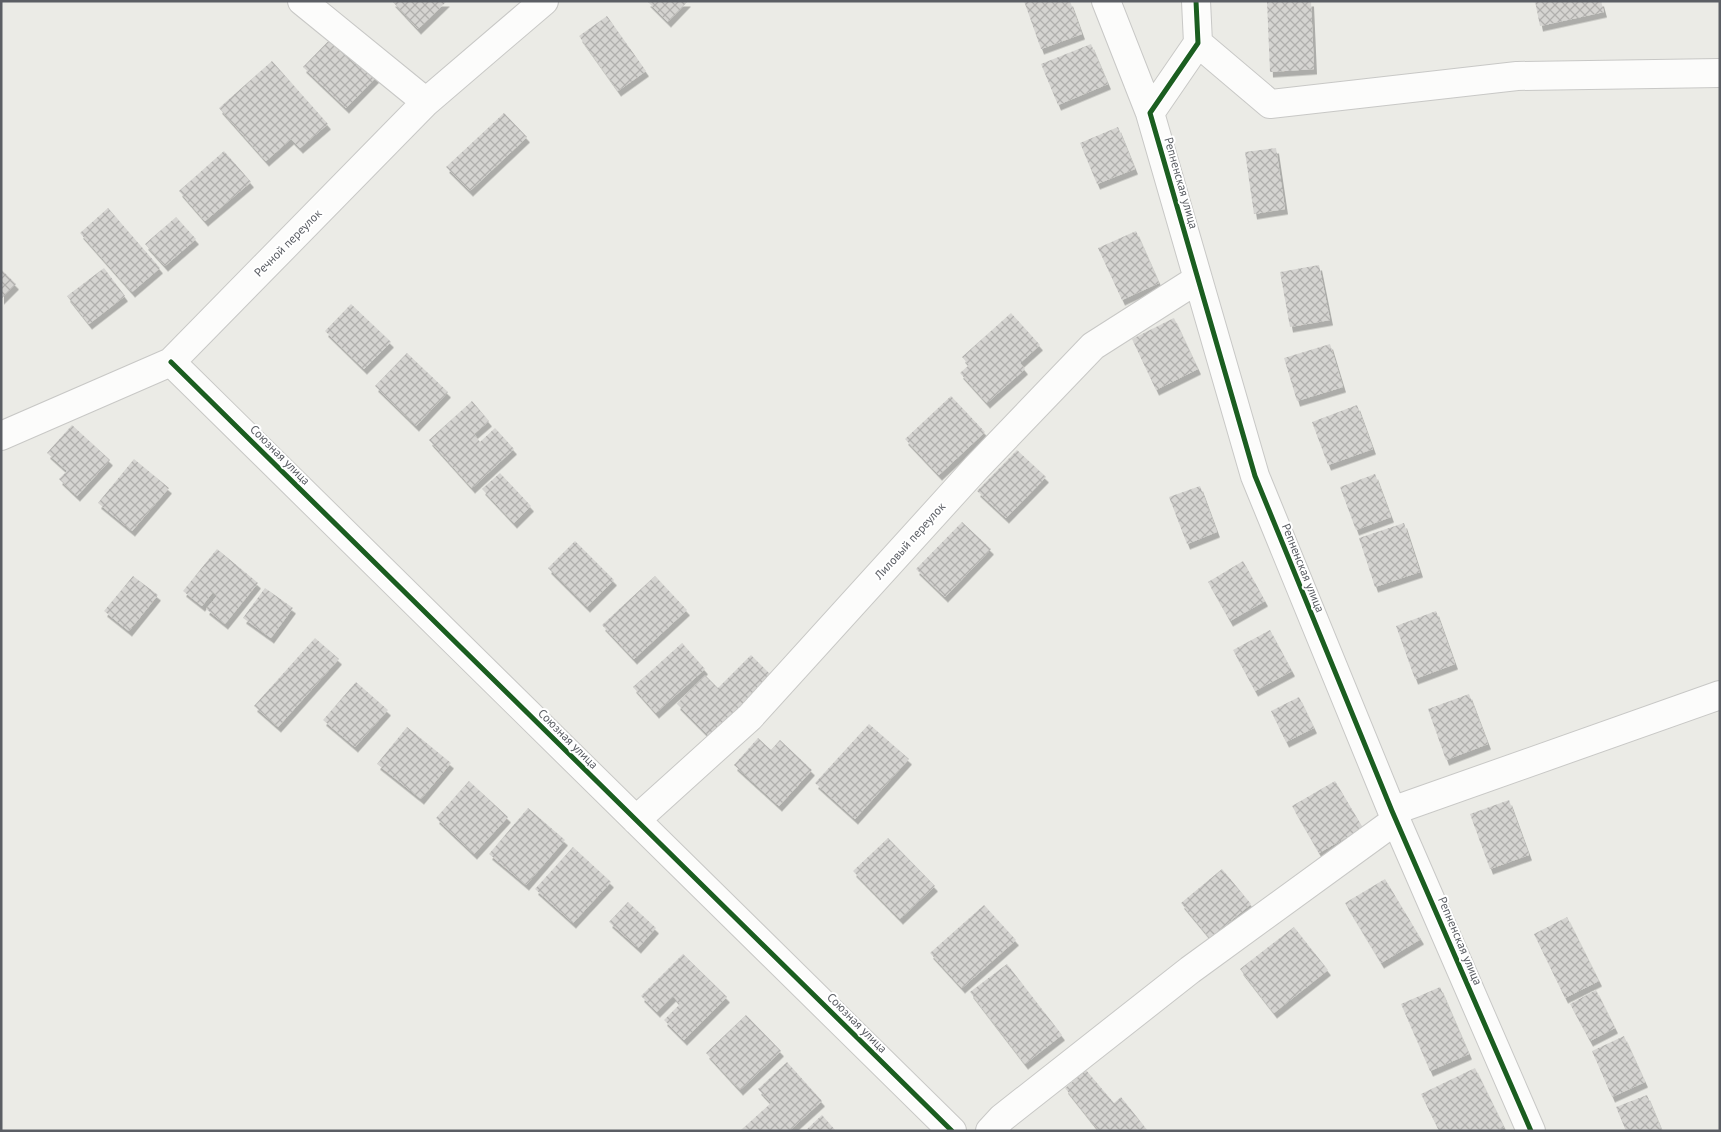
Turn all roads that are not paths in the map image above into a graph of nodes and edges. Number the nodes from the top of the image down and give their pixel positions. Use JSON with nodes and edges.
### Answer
{"nodes":[{"id":1,"x":302,"y":1,"type":"edge"},
{"id":2,"x":544,"y":1,"type":"edge"},
{"id":3,"x":1106,"y":1,"type":"edge"},
{"id":4,"x":1196,"y":1,"type":"edge"},
{"id":5,"x":1198,"y":43,"type":"junction"},
{"id":6,"x":1720,"y":73,"type":"edge"},
{"id":7,"x":426,"y":102,"type":"junction"},
{"id":8,"x":1150,"y":113,"type":"junction"},
{"id":9,"x":1198,"y":279,"type":"junction"},
{"id":10,"x":171,"y":362,"type":"junction"},
{"id":11,"x":1,"y":436,"type":"edge"},
{"id":12,"x":1720,"y":695,"type":"edge"},
{"id":13,"x":1394,"y":816,"type":"junction"},
{"id":14,"x":636,"y":820,"type":"junction"},
{"id":15,"x":952,"y":1131,"type":"edge"},
{"id":16,"x":990,"y":1131,"type":"edge"},
{"id":17,"x":1531,"y":1131,"type":"edge"}],
"edges":[{"from":1,"to":7,"type":"street"},
{"from":2,"to":7,"type":"street","name":"Речной переулок"},
{"from":3,"to":8,"type":"street","name":"Репненская улица"},
{"from":4,"to":5,"type":"street"},
{"from":5,"to":6,"type":"street"},
{"from":5,"to":8,"type":"street"},
{"from":7,"to":10,"type":"street","name":"Речной переулок"},
{"from":8,"to":9,"type":"street","name":"Репненская улица"},
{"from":9,"to":13,"type":"street","name":"Репненская улица"},
{"from":9,"to":14,"type":"street","name":"Лиловый переулок"},
{"from":10,"to":11,"type":"street","name":"Речной переулок"},
{"from":10,"to":14,"type":"street","name":"Союзная улица"},
{"from":12,"to":13,"type":"street"},
{"from":13,"to":16,"type":"street"},
{"from":13,"to":17,"type":"street","name":"Репненская улица"},
{"from":14,"to":15,"type":"street","name":"Союзная улица"}]}
